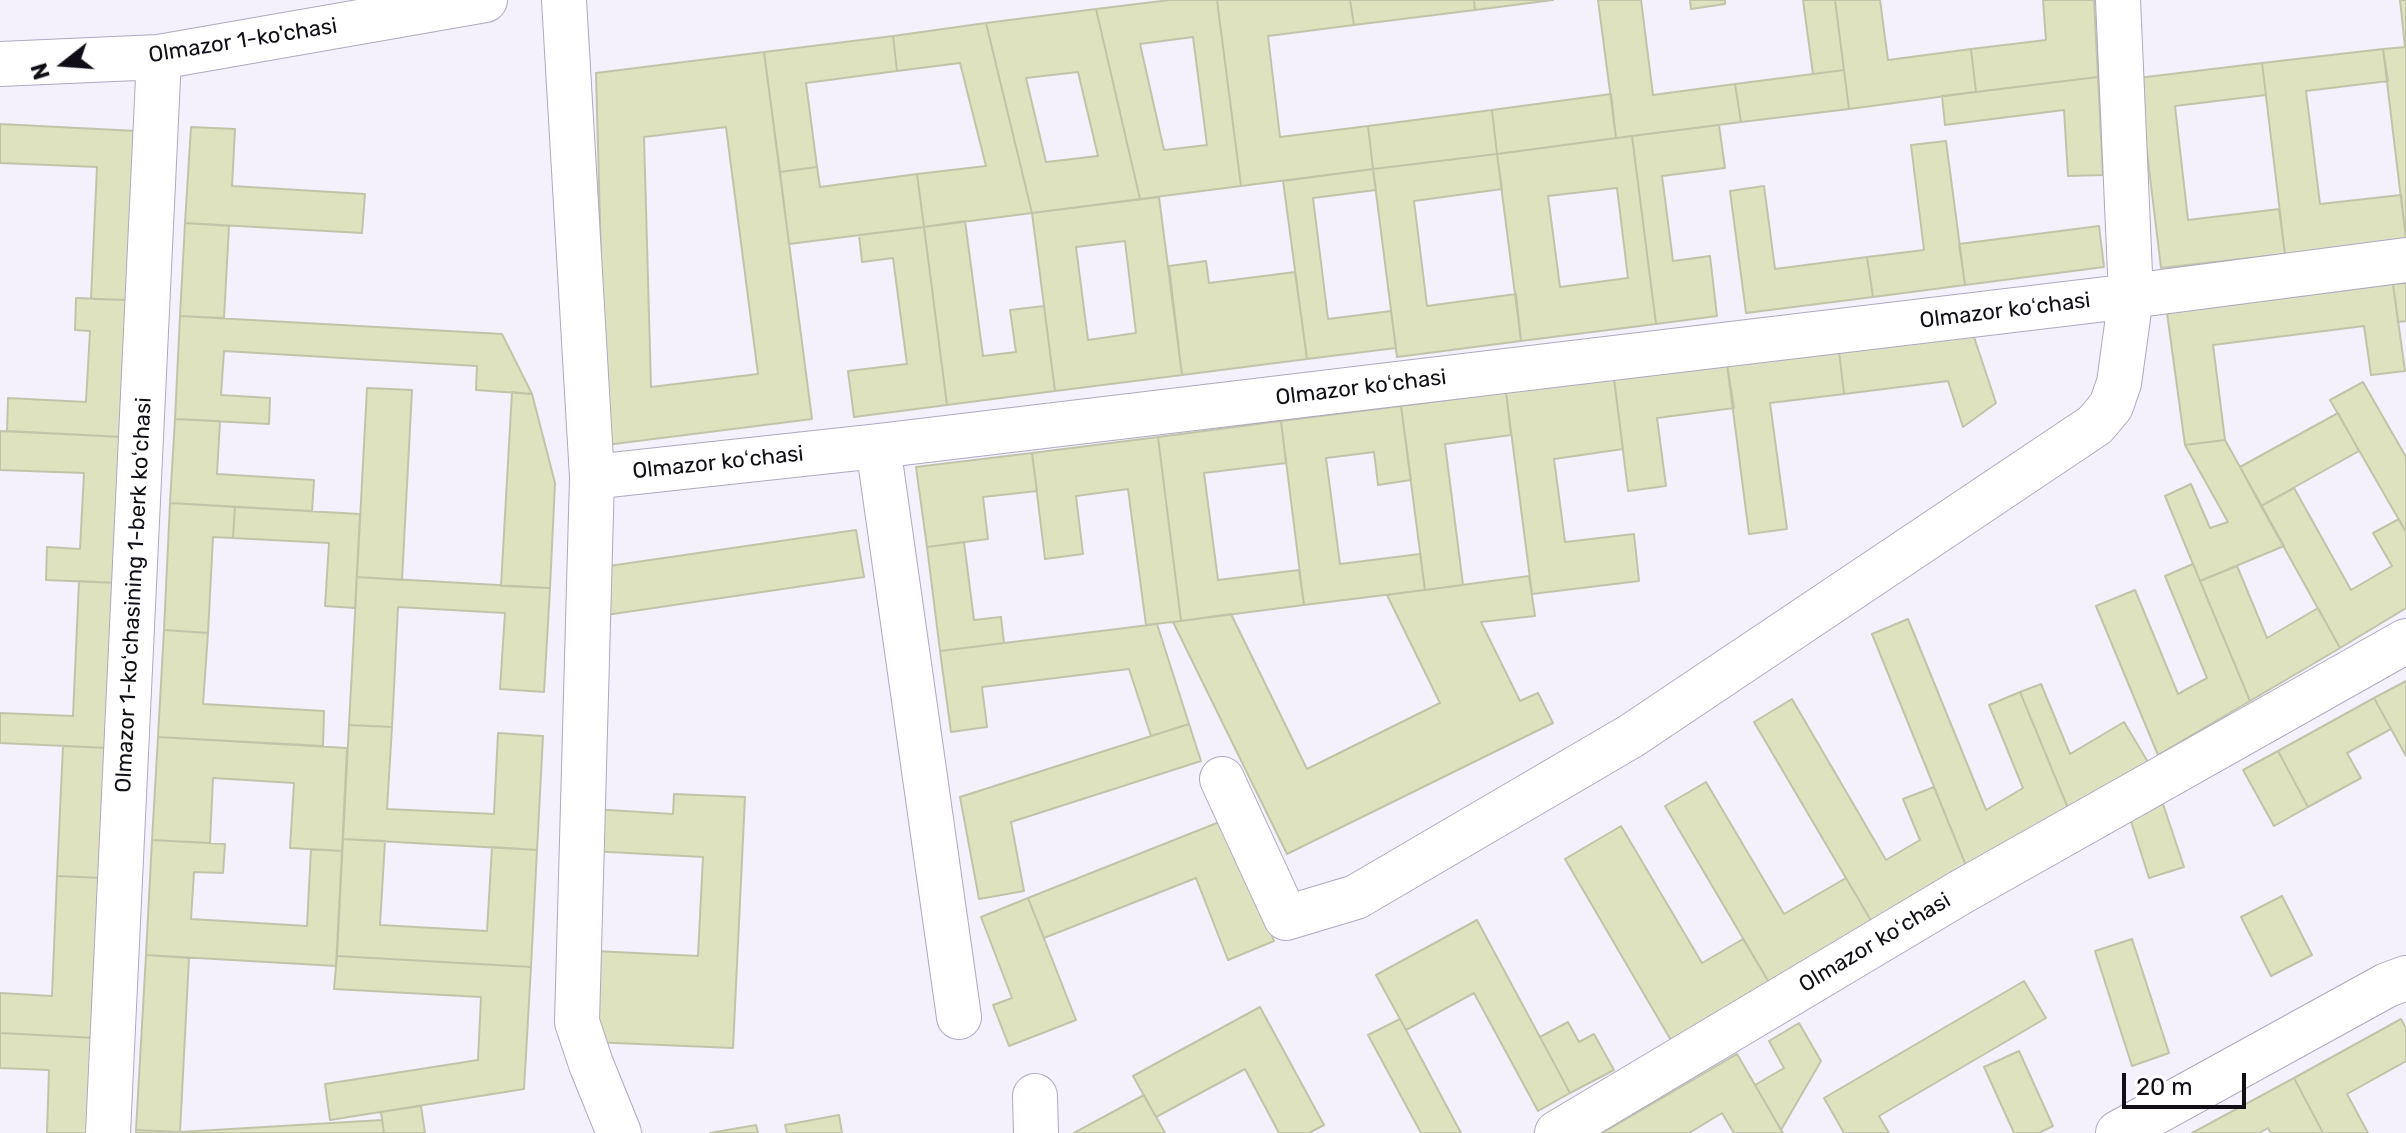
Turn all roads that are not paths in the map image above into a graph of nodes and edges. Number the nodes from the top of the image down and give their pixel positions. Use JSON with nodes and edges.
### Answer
{"nodes":[{"id":1,"x":485,"y":0,"type":"edge"},
{"id":2,"x":564,"y":0,"type":"edge"},
{"id":3,"x":2118,"y":0,"type":"edge"},
{"id":4,"x":159,"y":57,"type":"junction"},
{"id":5,"x":0,"y":64,"type":"edge"},
{"id":6,"x":2406,"y":260,"type":"edge"},
{"id":7,"x":2131,"y":296,"type":"junction"},
{"id":8,"x":878,"y":446,"type":"junction"},
{"id":9,"x":592,"y":477,"type":"junction"},
{"id":10,"x":2406,"y":641,"type":"edge"},
{"id":11,"x":1222,"y":779,"type":"dead end"},
{"id":12,"x":2406,"y":978,"type":"edge"},
{"id":13,"x":959,"y":1017,"type":"dead end"},
{"id":14,"x":108,"y":1133,"type":"edge"},
{"id":15,"x":619,"y":1133,"type":"edge"},
{"id":16,"x":1557,"y":1133,"type":"edge"},
{"id":17,"x":2118,"y":1133,"type":"edge"}],
"edges":[{"from":1,"to":4,"type":"street","name":"Olmazor 1-ko'chasi"},
{"from":2,"to":9,"type":"street"},
{"from":3,"to":7,"type":"street"},
{"from":4,"to":5,"type":"street","name":"Olmazor 1-ko'chasi"},
{"from":4,"to":14,"type":"street","name":"Olmazor 1-koʻchasining 1-berk koʻchasi"},
{"from":6,"to":7,"type":"street","name":"Olmazor koʻchasi"},
{"from":7,"to":8,"type":"street","name":"Olmazor koʻchasi"},
{"from":7,"to":11,"type":"street"},
{"from":8,"to":9,"type":"street","name":"Olmazor koʻchasi"},
{"from":8,"to":13,"type":"street"},
{"from":9,"to":15,"type":"street"},
{"from":10,"to":16,"type":"street","name":"Olmazor koʻchasi"},
{"from":12,"to":17,"type":"street"}]}
